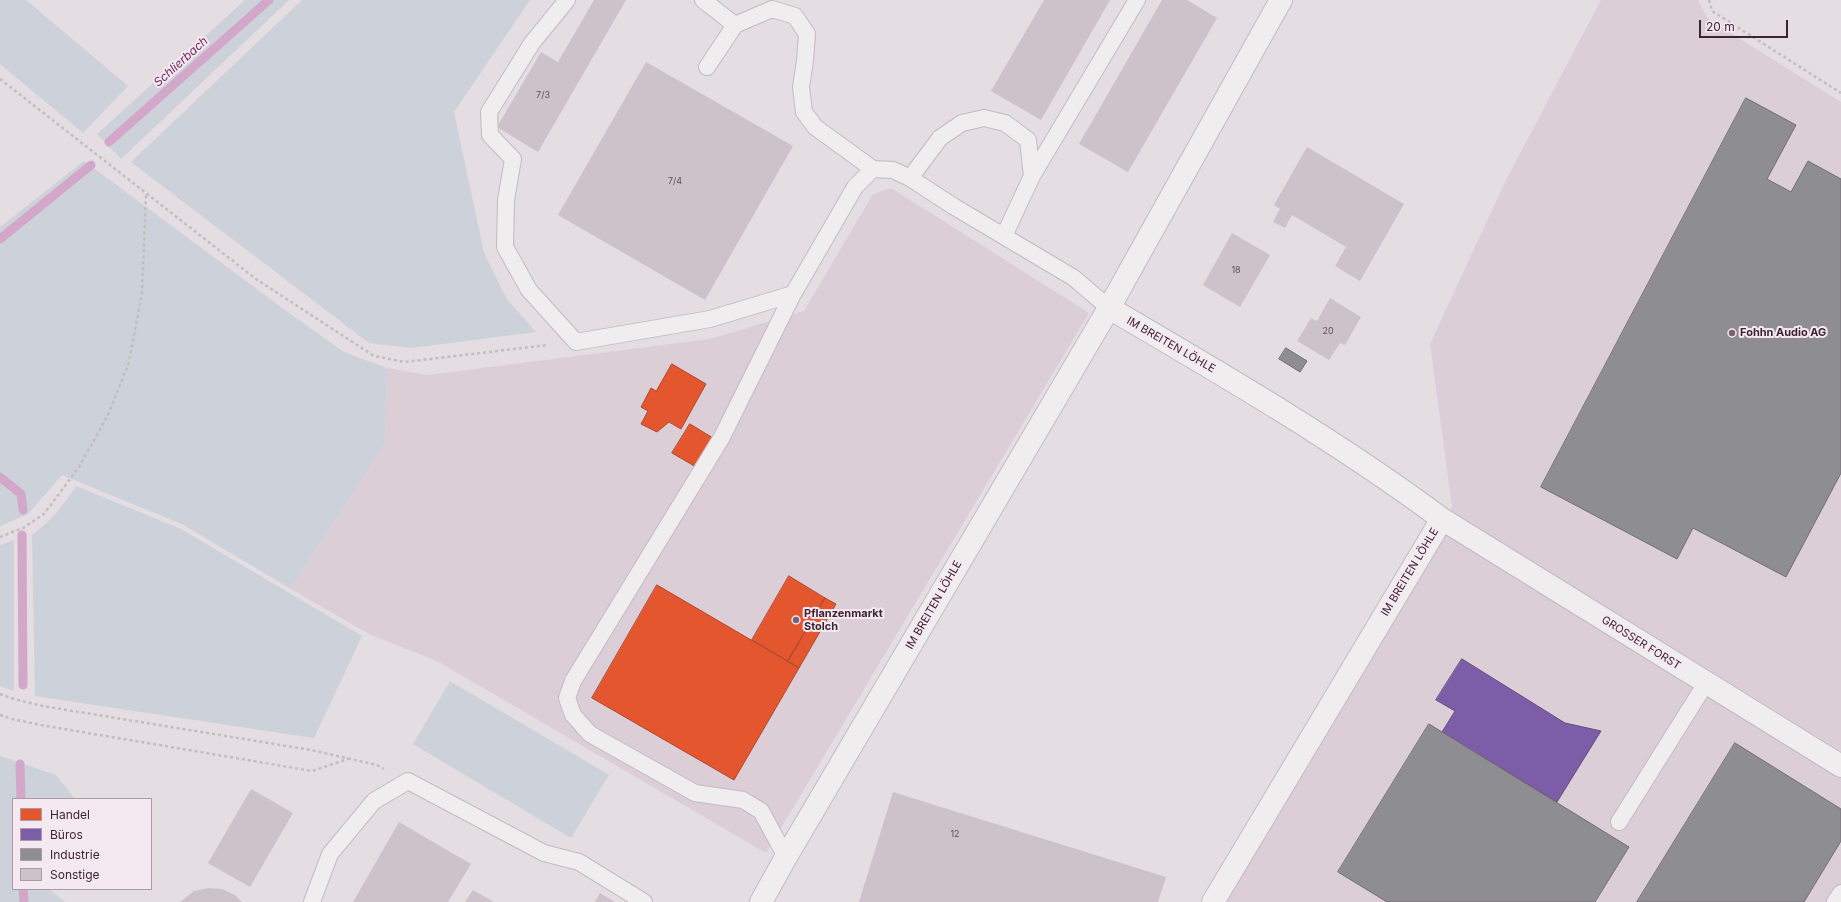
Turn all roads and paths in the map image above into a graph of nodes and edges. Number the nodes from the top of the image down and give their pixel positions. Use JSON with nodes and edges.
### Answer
{"nodes":[{"id":1,"x":567,"y":0,"type":"edge"},
{"id":2,"x":703,"y":0,"type":"edge"},
{"id":3,"x":1137,"y":0,"type":"edge"},
{"id":4,"x":1281,"y":0,"type":"edge"},
{"id":5,"x":1709,"y":0,"type":"edge"},
{"id":6,"x":735,"y":25,"type":"junction"},
{"id":7,"x":707,"y":67,"type":"dead end"},
{"id":8,"x":0,"y":79,"type":"edge"},
{"id":9,"x":1841,"y":93,"type":"edge"},
{"id":10,"x":873,"y":168,"type":"junction"},
{"id":11,"x":1032,"y":176,"type":"junction"},
{"id":12,"x":910,"y":178,"type":"junction"},
{"id":13,"x":146,"y":193,"type":"junction"},
{"id":14,"x":1004,"y":236,"type":"junction"},
{"id":15,"x":793,"y":294,"type":"junction"},
{"id":16,"x":1108,"y":308,"type":"junction"},
{"id":17,"x":576,"y":342,"type":"junction"},
{"id":18,"x":1442,"y":520,"type":"junction"},
{"id":19,"x":0,"y":537,"type":"edge"},
{"id":20,"x":1706,"y":682,"type":"junction"},
{"id":21,"x":0,"y":694,"type":"edge"},
{"id":22,"x":0,"y":715,"type":"edge"},
{"id":23,"x":348,"y":759,"type":"junction"},
{"id":24,"x":1841,"y":766,"type":"edge"},
{"id":25,"x":408,"y":781,"type":"junction"},
{"id":26,"x":1619,"y":822,"type":"dead end"},
{"id":27,"x":786,"y":857,"type":"junction"},
{"id":28,"x":1841,"y":893,"type":"edge"},
{"id":29,"x":312,"y":902,"type":"edge"},
{"id":30,"x":644,"y":902,"type":"edge"},
{"id":31,"x":761,"y":902,"type":"edge"},
{"id":32,"x":1213,"y":902,"type":"edge"},
{"id":33,"x":1835,"y":902,"type":"edge"}],
"edges":[{"from":1,"to":17,"type":"lane"},
{"from":2,"to":6,"type":"lane"},
{"from":3,"to":11,"type":"lane"},
{"from":4,"to":16,"type":"street","name":"IM BREITEN LÖHLE"},
{"from":5,"to":9,"type":"path"},
{"from":6,"to":7,"type":"lane"},
{"from":6,"to":10,"type":"lane"},
{"from":8,"to":13,"type":"path"},
{"from":10,"to":12,"type":"lane"},
{"from":10,"to":15,"type":"lane"},
{"from":11,"to":12,"type":"lane"},
{"from":11,"to":14,"type":"lane"},
{"from":12,"to":14,"type":"lane"},
{"from":13,"to":17,"type":"path"},
{"from":13,"to":19,"type":"path"},
{"from":14,"to":16,"type":"lane"},
{"from":15,"to":17,"type":"lane"},
{"from":15,"to":27,"type":"lane"},
{"from":16,"to":18,"type":"street","name":"IM BREITEN LÖHLE"},
{"from":16,"to":27,"type":"street","name":"IM BREITEN LÖHLE"},
{"from":18,"to":20,"type":"street","name":"GROSSER FORST"},
{"from":18,"to":32,"type":"street","name":"IM BREITEN LÖHLE"},
{"from":20,"to":24,"type":"street","name":"GROSSER FORST"},
{"from":20,"to":26,"type":"lane"},
{"from":21,"to":23,"type":"path"},
{"from":22,"to":23,"type":"path"},
{"from":23,"to":25,"type":"path"},
{"from":25,"to":29,"type":"lane"},
{"from":25,"to":30,"type":"lane"},
{"from":27,"to":31,"type":"street","name":"IM BREITEN LÖHLE"},
{"from":28,"to":33,"type":"lane"}]}
